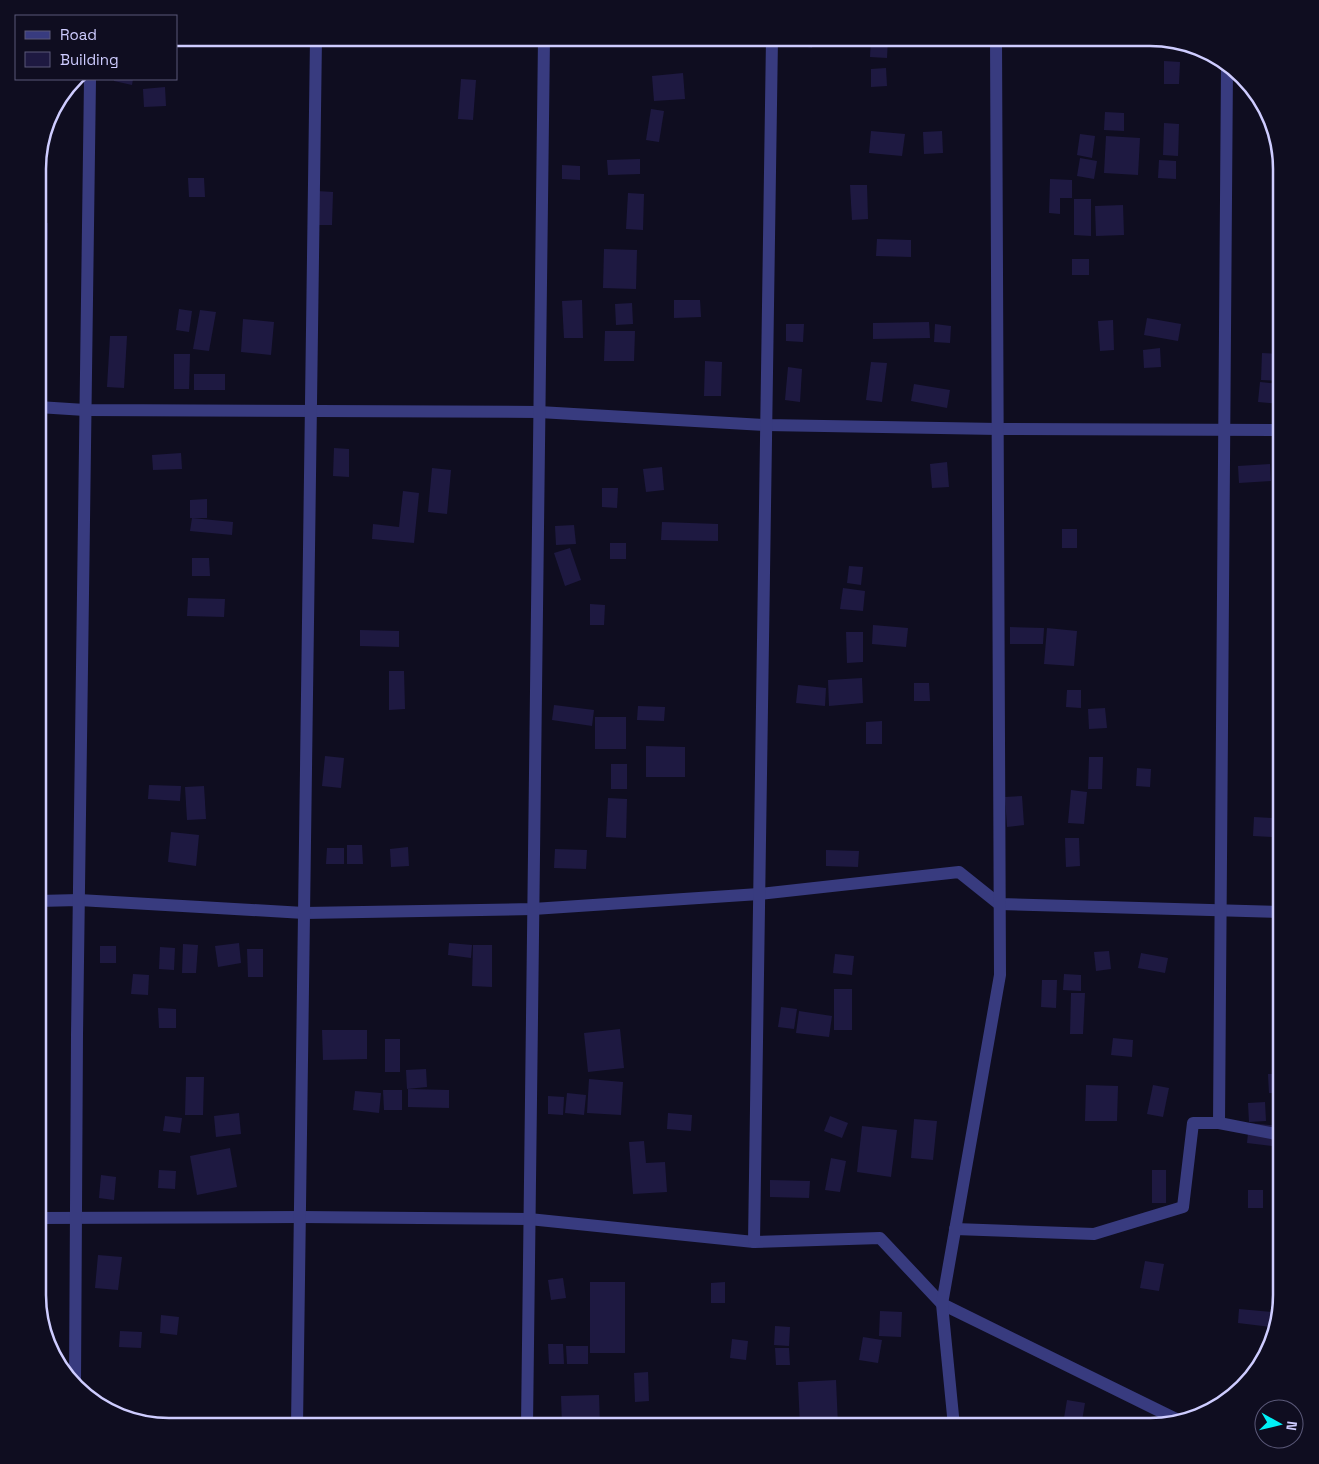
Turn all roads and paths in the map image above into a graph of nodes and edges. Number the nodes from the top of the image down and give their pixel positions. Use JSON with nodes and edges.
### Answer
{"nodes":[{"id":1,"x":316,"y":46,"type":"edge"},
{"id":2,"x":544,"y":46,"type":"edge"},
{"id":3,"x":772,"y":47,"type":"edge"},
{"id":4,"x":996,"y":47,"type":"edge"},
{"id":5,"x":1227,"y":74,"type":"edge"},
{"id":6,"x":90,"y":80,"type":"edge"},
{"id":7,"x":47,"y":408,"type":"edge"},
{"id":8,"x":85,"y":410,"type":"junction"},
{"id":9,"x":311,"y":410,"type":"junction"},
{"id":10,"x":540,"y":412,"type":"junction"},
{"id":11,"x":766,"y":425,"type":"junction"},
{"id":12,"x":998,"y":429,"type":"junction"},
{"id":13,"x":1224,"y":429,"type":"junction"},
{"id":14,"x":1273,"y":430,"type":"edge"},
{"id":15,"x":759,"y":894,"type":"junction"},
{"id":16,"x":79,"y":900,"type":"junction"},
{"id":17,"x":46,"y":901,"type":"edge"},
{"id":18,"x":1000,"y":904,"type":"junction"},
{"id":19,"x":533,"y":910,"type":"junction"},
{"id":20,"x":1221,"y":910,"type":"junction"},
{"id":21,"x":304,"y":912,"type":"junction"},
{"id":22,"x":1273,"y":912,"type":"edge"},
{"id":23,"x":1219,"y":1123,"type":"junction"},
{"id":24,"x":1273,"y":1133,"type":"edge"},
{"id":25,"x":300,"y":1217,"type":"junction"},
{"id":26,"x":46,"y":1218,"type":"edge"},
{"id":27,"x":76,"y":1218,"type":"junction"},
{"id":28,"x":529,"y":1219,"type":"junction"},
{"id":29,"x":955,"y":1228,"type":"junction"},
{"id":30,"x":754,"y":1242,"type":"junction"},
{"id":31,"x":942,"y":1304,"type":"junction"},
{"id":32,"x":75,"y":1374,"type":"edge"},
{"id":33,"x":1169,"y":1416,"type":"edge"},
{"id":34,"x":297,"y":1418,"type":"edge"},
{"id":35,"x":527,"y":1418,"type":"edge"},
{"id":36,"x":953,"y":1418,"type":"edge"}],
"edges":[{"from":1,"to":9,"type":"street"},
{"from":2,"to":10,"type":"street"},
{"from":3,"to":11,"type":"street"},
{"from":4,"to":12,"type":"street"},
{"from":5,"to":13,"type":"street"},
{"from":6,"to":8,"type":"street"},
{"from":7,"to":8,"type":"street"},
{"from":8,"to":9,"type":"street"},
{"from":8,"to":16,"type":"street"},
{"from":9,"to":10,"type":"street"},
{"from":9,"to":21,"type":"street"},
{"from":10,"to":11,"type":"street"},
{"from":10,"to":19,"type":"street"},
{"from":11,"to":12,"type":"street"},
{"from":11,"to":15,"type":"street"},
{"from":12,"to":13,"type":"street"},
{"from":12,"to":18,"type":"street"},
{"from":13,"to":14,"type":"street"},
{"from":13,"to":20,"type":"street"},
{"from":15,"to":18,"type":"street"},
{"from":15,"to":19,"type":"street"},
{"from":15,"to":30,"type":"street"},
{"from":16,"to":17,"type":"street"},
{"from":16,"to":21,"type":"street"},
{"from":16,"to":27,"type":"street"},
{"from":18,"to":20,"type":"street"},
{"from":18,"to":29,"type":"street"},
{"from":19,"to":21,"type":"street"},
{"from":19,"to":28,"type":"street"},
{"from":20,"to":22,"type":"street"},
{"from":20,"to":23,"type":"street"},
{"from":21,"to":25,"type":"street"},
{"from":23,"to":24,"type":"street"},
{"from":23,"to":29,"type":"street"},
{"from":25,"to":27,"type":"street"},
{"from":25,"to":28,"type":"street"},
{"from":25,"to":34,"type":"street"},
{"from":26,"to":27,"type":"street"},
{"from":27,"to":32,"type":"street"},
{"from":28,"to":30,"type":"street"},
{"from":28,"to":35,"type":"street"},
{"from":29,"to":31,"type":"street"},
{"from":30,"to":31,"type":"street"},
{"from":31,"to":33,"type":"street"},
{"from":31,"to":36,"type":"street"}]}
